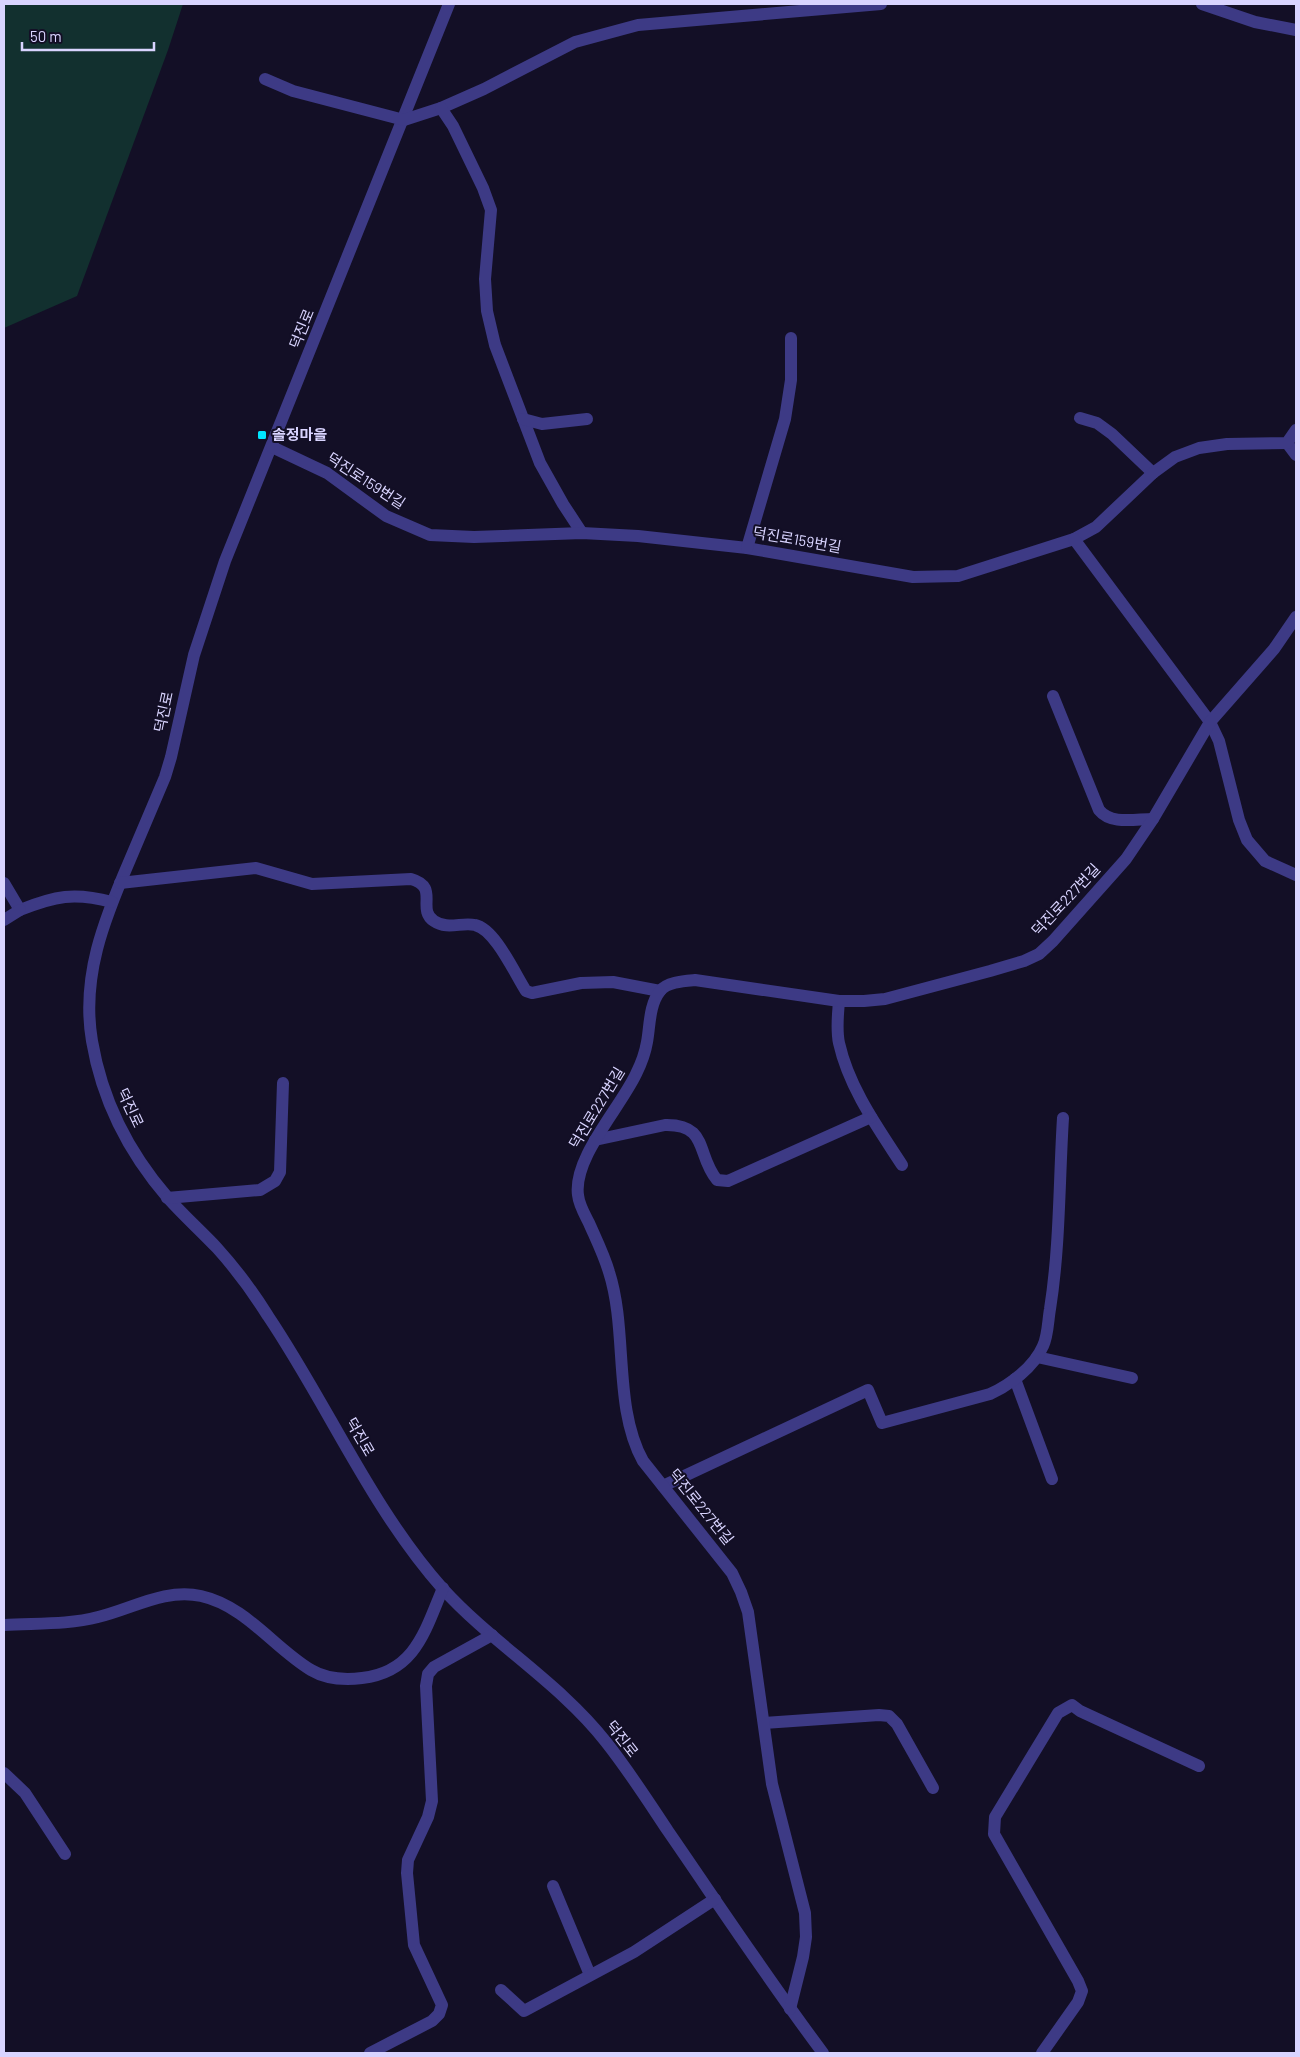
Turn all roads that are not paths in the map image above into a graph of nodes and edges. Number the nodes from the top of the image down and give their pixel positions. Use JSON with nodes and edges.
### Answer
{"nodes":[{"id":1,"x":449,"y":4,"type":"edge"},
{"id":2,"x":881,"y":4,"type":"edge"},
{"id":3,"x":1202,"y":4,"type":"edge"},
{"id":4,"x":1296,"y":30,"type":"edge"},
{"id":5,"x":265,"y":79,"type":"dead end"},
{"id":6,"x":441,"y":108,"type":"junction"},
{"id":7,"x":404,"y":120,"type":"junction"},
{"id":8,"x":791,"y":338,"type":"dead end"},
{"id":9,"x":1080,"y":418,"type":"dead end"},
{"id":10,"x":523,"y":419,"type":"junction"},
{"id":11,"x":587,"y":420,"type":"dead end"},
{"id":12,"x":1296,"y":430,"type":"edge"},
{"id":13,"x":1287,"y":443,"type":"junction"},
{"id":14,"x":272,"y":447,"type":"junction"},
{"id":15,"x":1296,"y":455,"type":"edge"},
{"id":16,"x":1153,"y":473,"type":"junction"},
{"id":17,"x":582,"y":534,"type":"junction"},
{"id":18,"x":1074,"y":539,"type":"junction"},
{"id":19,"x":746,"y":548,"type":"junction"},
{"id":20,"x":1296,"y":617,"type":"edge"},
{"id":21,"x":1053,"y":696,"type":"dead end"},
{"id":22,"x":1210,"y":722,"type":"junction"},
{"id":23,"x":1153,"y":819,"type":"junction"},
{"id":24,"x":1296,"y":875,"type":"edge"},
{"id":25,"x":4,"y":883,"type":"edge"},
{"id":26,"x":120,"y":883,"type":"junction"},
{"id":27,"x":112,"y":902,"type":"junction"},
{"id":28,"x":20,"y":910,"type":"junction"},
{"id":29,"x":4,"y":920,"type":"edge"},
{"id":30,"x":660,"y":991,"type":"junction"},
{"id":31,"x":839,"y":1001,"type":"junction"},
{"id":32,"x":284,"y":1083,"type":"dead end"},
{"id":33,"x":871,"y":1117,"type":"junction"},
{"id":34,"x":1062,"y":1118,"type":"dead end"},
{"id":35,"x":595,"y":1140,"type":"junction"},
{"id":36,"x":902,"y":1165,"type":"dead end"},
{"id":37,"x":168,"y":1198,"type":"junction"},
{"id":38,"x":1037,"y":1357,"type":"junction"},
{"id":39,"x":1132,"y":1378,"type":"dead end"},
{"id":40,"x":1015,"y":1379,"type":"junction"},
{"id":41,"x":1052,"y":1479,"type":"dead end"},
{"id":42,"x":663,"y":1486,"type":"junction"},
{"id":43,"x":443,"y":1588,"type":"junction"},
{"id":44,"x":4,"y":1625,"type":"edge"},
{"id":45,"x":492,"y":1635,"type":"junction"},
{"id":46,"x":764,"y":1723,"type":"junction"},
{"id":47,"x":1199,"y":1766,"type":"dead end"},
{"id":48,"x":4,"y":1772,"type":"edge"},
{"id":49,"x":933,"y":1788,"type":"dead end"},
{"id":50,"x":65,"y":1854,"type":"dead end"},
{"id":51,"x":553,"y":1886,"type":"dead end"},
{"id":52,"x":715,"y":1899,"type":"junction"},
{"id":53,"x":590,"y":1975,"type":"junction"},
{"id":54,"x":501,"y":1990,"type":"dead end"},
{"id":55,"x":790,"y":2009,"type":"junction"},
{"id":56,"x":370,"y":2053,"type":"edge"},
{"id":57,"x":822,"y":2053,"type":"edge"},
{"id":58,"x":1042,"y":2053,"type":"edge"}],
"edges":[{"from":1,"to":7,"type":"street","name":"덕진로"},
{"from":2,"to":6,"type":"street"},
{"from":3,"to":4,"type":"street"},
{"from":5,"to":7,"type":"street"},
{"from":6,"to":7,"type":"street"},
{"from":6,"to":10,"type":"street"},
{"from":7,"to":14,"type":"street","name":"덕진로"},
{"from":8,"to":19,"type":"street"},
{"from":9,"to":16,"type":"street"},
{"from":10,"to":11,"type":"street"},
{"from":10,"to":17,"type":"street"},
{"from":12,"to":13,"type":"street"},
{"from":13,"to":15,"type":"street"},
{"from":13,"to":16,"type":"street","name":"덕진로159번길"},
{"from":14,"to":17,"type":"street","name":"덕진로159번길"},
{"from":14,"to":26,"type":"street","name":"덕진로"},
{"from":16,"to":18,"type":"street","name":"덕진로159번길"},
{"from":17,"to":19,"type":"street","name":"덕진로159번길"},
{"from":18,"to":19,"type":"street","name":"덕진로159번길"},
{"from":18,"to":22,"type":"street"},
{"from":20,"to":22,"type":"street","name":"덕진로227번길"},
{"from":21,"to":23,"type":"street"},
{"from":22,"to":23,"type":"street","name":"덕진로227번길"},
{"from":22,"to":24,"type":"street"},
{"from":23,"to":31,"type":"street","name":"덕진로227번길"},
{"from":25,"to":28,"type":"street"},
{"from":26,"to":27,"type":"street","name":"덕진로"},
{"from":26,"to":30,"type":"street"},
{"from":27,"to":28,"type":"street"},
{"from":27,"to":37,"type":"street","name":"덕진로"},
{"from":28,"to":29,"type":"street"},
{"from":30,"to":31,"type":"street","name":"덕진로227번길"},
{"from":30,"to":35,"type":"street","name":"덕진로227번길"},
{"from":31,"to":33,"type":"street"},
{"from":32,"to":37,"type":"street"},
{"from":33,"to":35,"type":"street"},
{"from":33,"to":36,"type":"street"},
{"from":34,"to":38,"type":"street"},
{"from":35,"to":42,"type":"street","name":"덕진로227번길"},
{"from":37,"to":43,"type":"street","name":"덕진로"},
{"from":38,"to":39,"type":"street"},
{"from":38,"to":40,"type":"street"},
{"from":40,"to":41,"type":"street"},
{"from":40,"to":42,"type":"street"},
{"from":42,"to":46,"type":"street","name":"덕진로227번길"},
{"from":43,"to":44,"type":"street"},
{"from":43,"to":45,"type":"street","name":"덕진로"},
{"from":45,"to":52,"type":"street","name":"덕진로"},
{"from":45,"to":56,"type":"street"},
{"from":46,"to":49,"type":"street"},
{"from":46,"to":55,"type":"street","name":"덕진로227번길"},
{"from":47,"to":58,"type":"street"},
{"from":48,"to":50,"type":"street"},
{"from":51,"to":53,"type":"street"},
{"from":52,"to":53,"type":"street"},
{"from":52,"to":55,"type":"street","name":"덕진로"},
{"from":53,"to":54,"type":"street"},
{"from":55,"to":57,"type":"street","name":"덕진로"}]}
